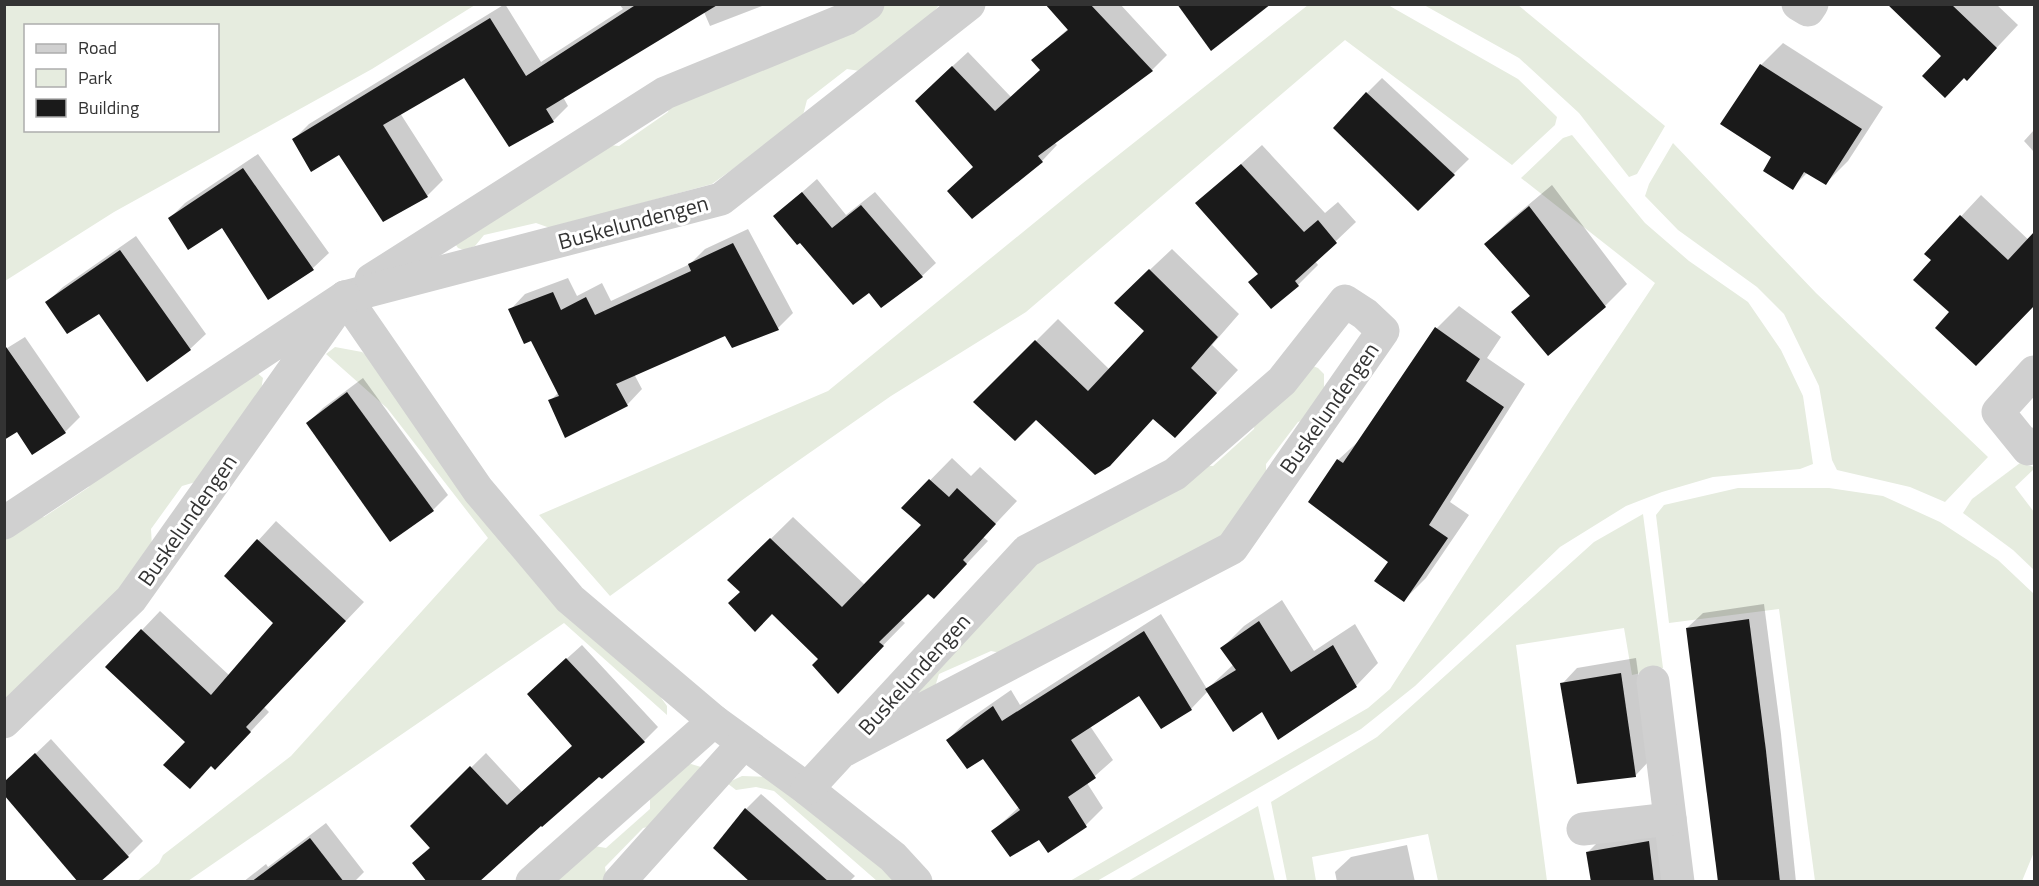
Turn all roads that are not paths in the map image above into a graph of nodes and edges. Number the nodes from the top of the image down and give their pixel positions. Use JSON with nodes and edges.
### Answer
{"nodes":[{"id":1,"x":868,"y":4,"type":"edge"},
{"id":2,"x":969,"y":4,"type":"edge"},
{"id":3,"x":1798,"y":4,"type":"edge"},
{"id":4,"x":1812,"y":4,"type":"edge"},
{"id":5,"x":345,"y":297,"type":"junction"},
{"id":6,"x":2034,"y":372,"type":"edge"},
{"id":7,"x":2034,"y":444,"type":"edge"},
{"id":8,"x":4,"y":523,"type":"edge"},
{"id":9,"x":1653,"y":682,"type":"dead end"},
{"id":10,"x":4,"y":722,"type":"edge"},
{"id":11,"x":714,"y":722,"type":"junction"},
{"id":12,"x":743,"y":744,"type":"junction"},
{"id":13,"x":845,"y":750,"type":"junction"},
{"id":14,"x":807,"y":789,"type":"junction"},
{"id":15,"x":1670,"y":819,"type":"junction"},
{"id":16,"x":1583,"y":830,"type":"dead end"},
{"id":17,"x":532,"y":882,"type":"edge"},
{"id":18,"x":619,"y":882,"type":"edge"},
{"id":19,"x":916,"y":882,"type":"edge"},
{"id":20,"x":1678,"y":882,"type":"edge"}],
"edges":[{"from":1,"to":5,"type":"street","name":"Buskelundengen"},
{"from":2,"to":5,"type":"street","name":"Buskelundengen"},
{"from":3,"to":4,"type":"street"},
{"from":5,"to":8,"type":"street","name":"Buskelundengen"},
{"from":5,"to":10,"type":"street","name":"Buskelundengen"},
{"from":5,"to":11,"type":"street"},
{"from":6,"to":7,"type":"street"},
{"from":9,"to":15,"type":"street"},
{"from":11,"to":12,"type":"street"},
{"from":11,"to":17,"type":"street"},
{"from":12,"to":14,"type":"street"},
{"from":12,"to":18,"type":"street"},
{"from":13,"to":13,"type":"street","name":"Buskelundengen"},
{"from":13,"to":14,"type":"street","name":"Buskelundengen"},
{"from":14,"to":19,"type":"street"},
{"from":15,"to":16,"type":"street"},
{"from":15,"to":20,"type":"street"}]}
